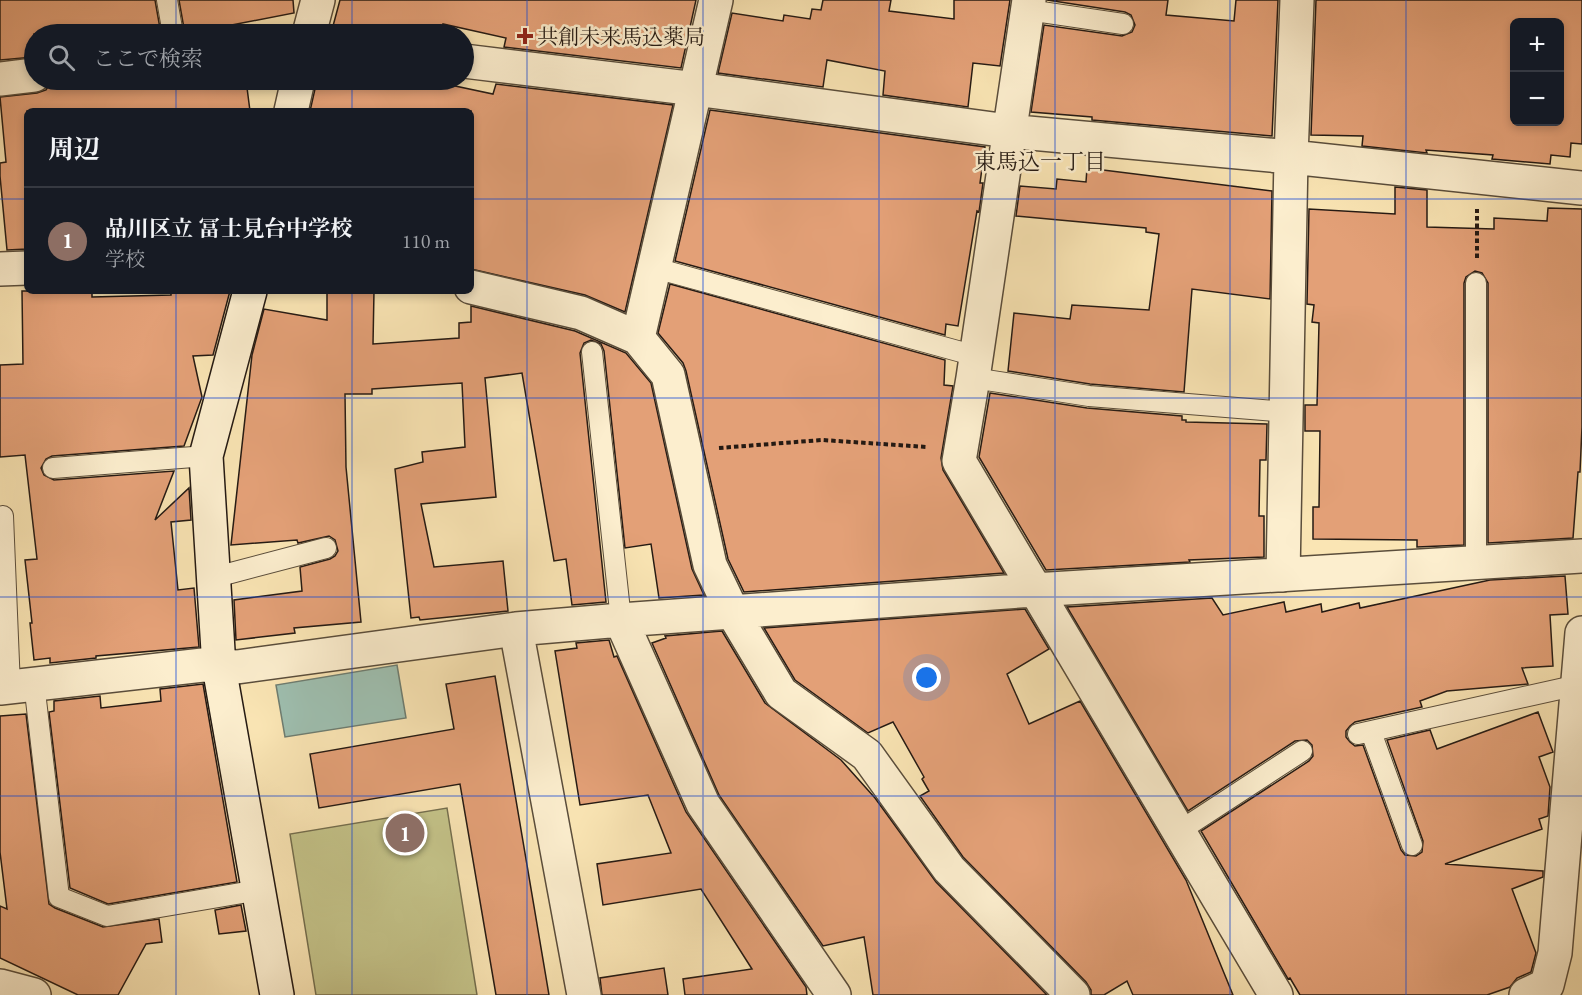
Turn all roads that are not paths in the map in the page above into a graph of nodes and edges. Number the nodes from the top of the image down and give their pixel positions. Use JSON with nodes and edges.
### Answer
{"nodes":[{"id":1,"x":167,"y":0,"type":"edge"},
{"id":2,"x":318,"y":0,"type":"edge"},
{"id":3,"x":716,"y":0,"type":"edge"},
{"id":4,"x":1297,"y":0,"type":"edge"},
{"id":5,"x":1028,"y":5,"type":"edge"},
{"id":6,"x":171,"y":24,"type":"edge"},
{"id":7,"x":312,"y":24,"type":"edge"},
{"id":8,"x":1123,"y":24,"type":"dead end"},
{"id":9,"x":474,"y":62,"type":"edge"},
{"id":10,"x":24,"y":76,"type":"edge"},
{"id":11,"x":0,"y":79,"type":"edge"},
{"id":12,"x":696,"y":89,"type":"junction"},
{"id":13,"x":296,"y":90,"type":"edge"},
{"id":14,"x":292,"y":108,"type":"edge"},
{"id":15,"x":1008,"y":131,"type":"junction"},
{"id":16,"x":1291,"y":157,"type":"junction"},
{"id":17,"x":1582,"y":188,"type":"edge"},
{"id":18,"x":24,"y":268,"type":"edge"},
{"id":19,"x":655,"y":268,"type":"junction"},
{"id":20,"x":0,"y":269,"type":"edge"},
{"id":21,"x":1476,"y":283,"type":"road end"},
{"id":22,"x":474,"y":288,"type":"edge"},
{"id":23,"x":249,"y":294,"type":"edge"},
{"id":24,"x":638,"y":338,"type":"junction"},
{"id":25,"x":592,"y":352,"type":"dead end"},
{"id":26,"x":975,"y":367,"type":"junction"},
{"id":27,"x":1287,"y":412,"type":"junction"},
{"id":28,"x":206,"y":456,"type":"junction"},
{"id":29,"x":53,"y":468,"type":"dead end"},
{"id":30,"x":3,"y":516,"type":"dead end"},
{"id":31,"x":326,"y":548,"type":"dead end"},
{"id":32,"x":1582,"y":556,"type":"edge"},
{"id":33,"x":1476,"y":563,"type":"junction"},
{"id":34,"x":1283,"y":574,"type":"junction"},
{"id":35,"x":212,"y":578,"type":"junction"},
{"id":36,"x":1034,"y":591,"type":"junction"},
{"id":37,"x":732,"y":611,"type":"junction"},
{"id":38,"x":621,"y":620,"type":"junction"},
{"id":39,"x":516,"y":629,"type":"junction"},
{"id":40,"x":1582,"y":633,"type":"edge"},
{"id":41,"x":219,"y":667,"type":"junction"},
{"id":42,"x":1578,"y":685,"type":"junction"},
{"id":43,"x":15,"y":686,"type":"edge"},
{"id":44,"x":1302,"y":751,"type":"dead end"},
{"id":45,"x":1178,"y":832,"type":"junction"},
{"id":46,"x":1413,"y":845,"type":"dead end"},
{"id":47,"x":259,"y":890,"type":"junction"},
{"id":48,"x":1582,"y":942,"type":"edge"},
{"id":49,"x":1553,"y":959,"type":"junction"},
{"id":50,"x":0,"y":986,"type":"edge"},
{"id":51,"x":34,"y":995,"type":"edge"},
{"id":52,"x":277,"y":995,"type":"edge"},
{"id":53,"x":584,"y":995,"type":"edge"},
{"id":54,"x":834,"y":995,"type":"edge"},
{"id":55,"x":1073,"y":995,"type":"edge"},
{"id":56,"x":1276,"y":995,"type":"edge"},
{"id":57,"x":1526,"y":995,"type":"edge"}],
"edges":[{"from":1,"to":6,"type":"lane"},
{"from":2,"to":7,"type":"street"},
{"from":3,"to":12,"type":"street"},
{"from":4,"to":16,"type":"street"},
{"from":5,"to":8,"type":"lane"},
{"from":5,"to":15,"type":"street"},
{"from":9,"to":12,"type":"street"},
{"from":10,"to":11,"type":"street"},
{"from":12,"to":15,"type":"street"},
{"from":12,"to":19,"type":"street"},
{"from":13,"to":14,"type":"street"},
{"from":15,"to":16,"type":"street"},
{"from":15,"to":26,"type":"street"},
{"from":16,"to":17,"type":"street"},
{"from":16,"to":27,"type":"street"},
{"from":18,"to":20,"type":"street"},
{"from":19,"to":24,"type":"street"},
{"from":19,"to":26,"type":"lane"},
{"from":21,"to":33,"type":"lane"},
{"from":22,"to":24,"type":"street"},
{"from":23,"to":28,"type":"street"},
{"from":24,"to":37,"type":"street"},
{"from":25,"to":38,"type":"lane"},
{"from":26,"to":27,"type":"lane"},
{"from":26,"to":36,"type":"street"},
{"from":27,"to":34,"type":"street"},
{"from":28,"to":29,"type":"lane"},
{"from":28,"to":35,"type":"street"},
{"from":30,"to":43,"type":"lane"},
{"from":31,"to":35,"type":"lane"},
{"from":32,"to":33,"type":"street"},
{"from":33,"to":34,"type":"street"},
{"from":34,"to":36,"type":"street"},
{"from":35,"to":41,"type":"street"},
{"from":36,"to":37,"type":"street"},
{"from":36,"to":45,"type":"street"},
{"from":37,"to":38,"type":"street"},
{"from":37,"to":55,"type":"street"},
{"from":38,"to":39,"type":"street"},
{"from":38,"to":54,"type":"street"},
{"from":39,"to":41,"type":"street"},
{"from":39,"to":53,"type":"street"},
{"from":40,"to":42,"type":"street"},
{"from":41,"to":43,"type":"street"},
{"from":41,"to":47,"type":"street"},
{"from":42,"to":46,"type":"lane"},
{"from":42,"to":49,"type":"street"},
{"from":43,"to":47,"type":"lane"},
{"from":44,"to":45,"type":"lane"},
{"from":45,"to":56,"type":"street"},
{"from":47,"to":52,"type":"street"},
{"from":48,"to":49,"type":"street"},
{"from":49,"to":57,"type":"street"},
{"from":50,"to":51,"type":"street"}]}
